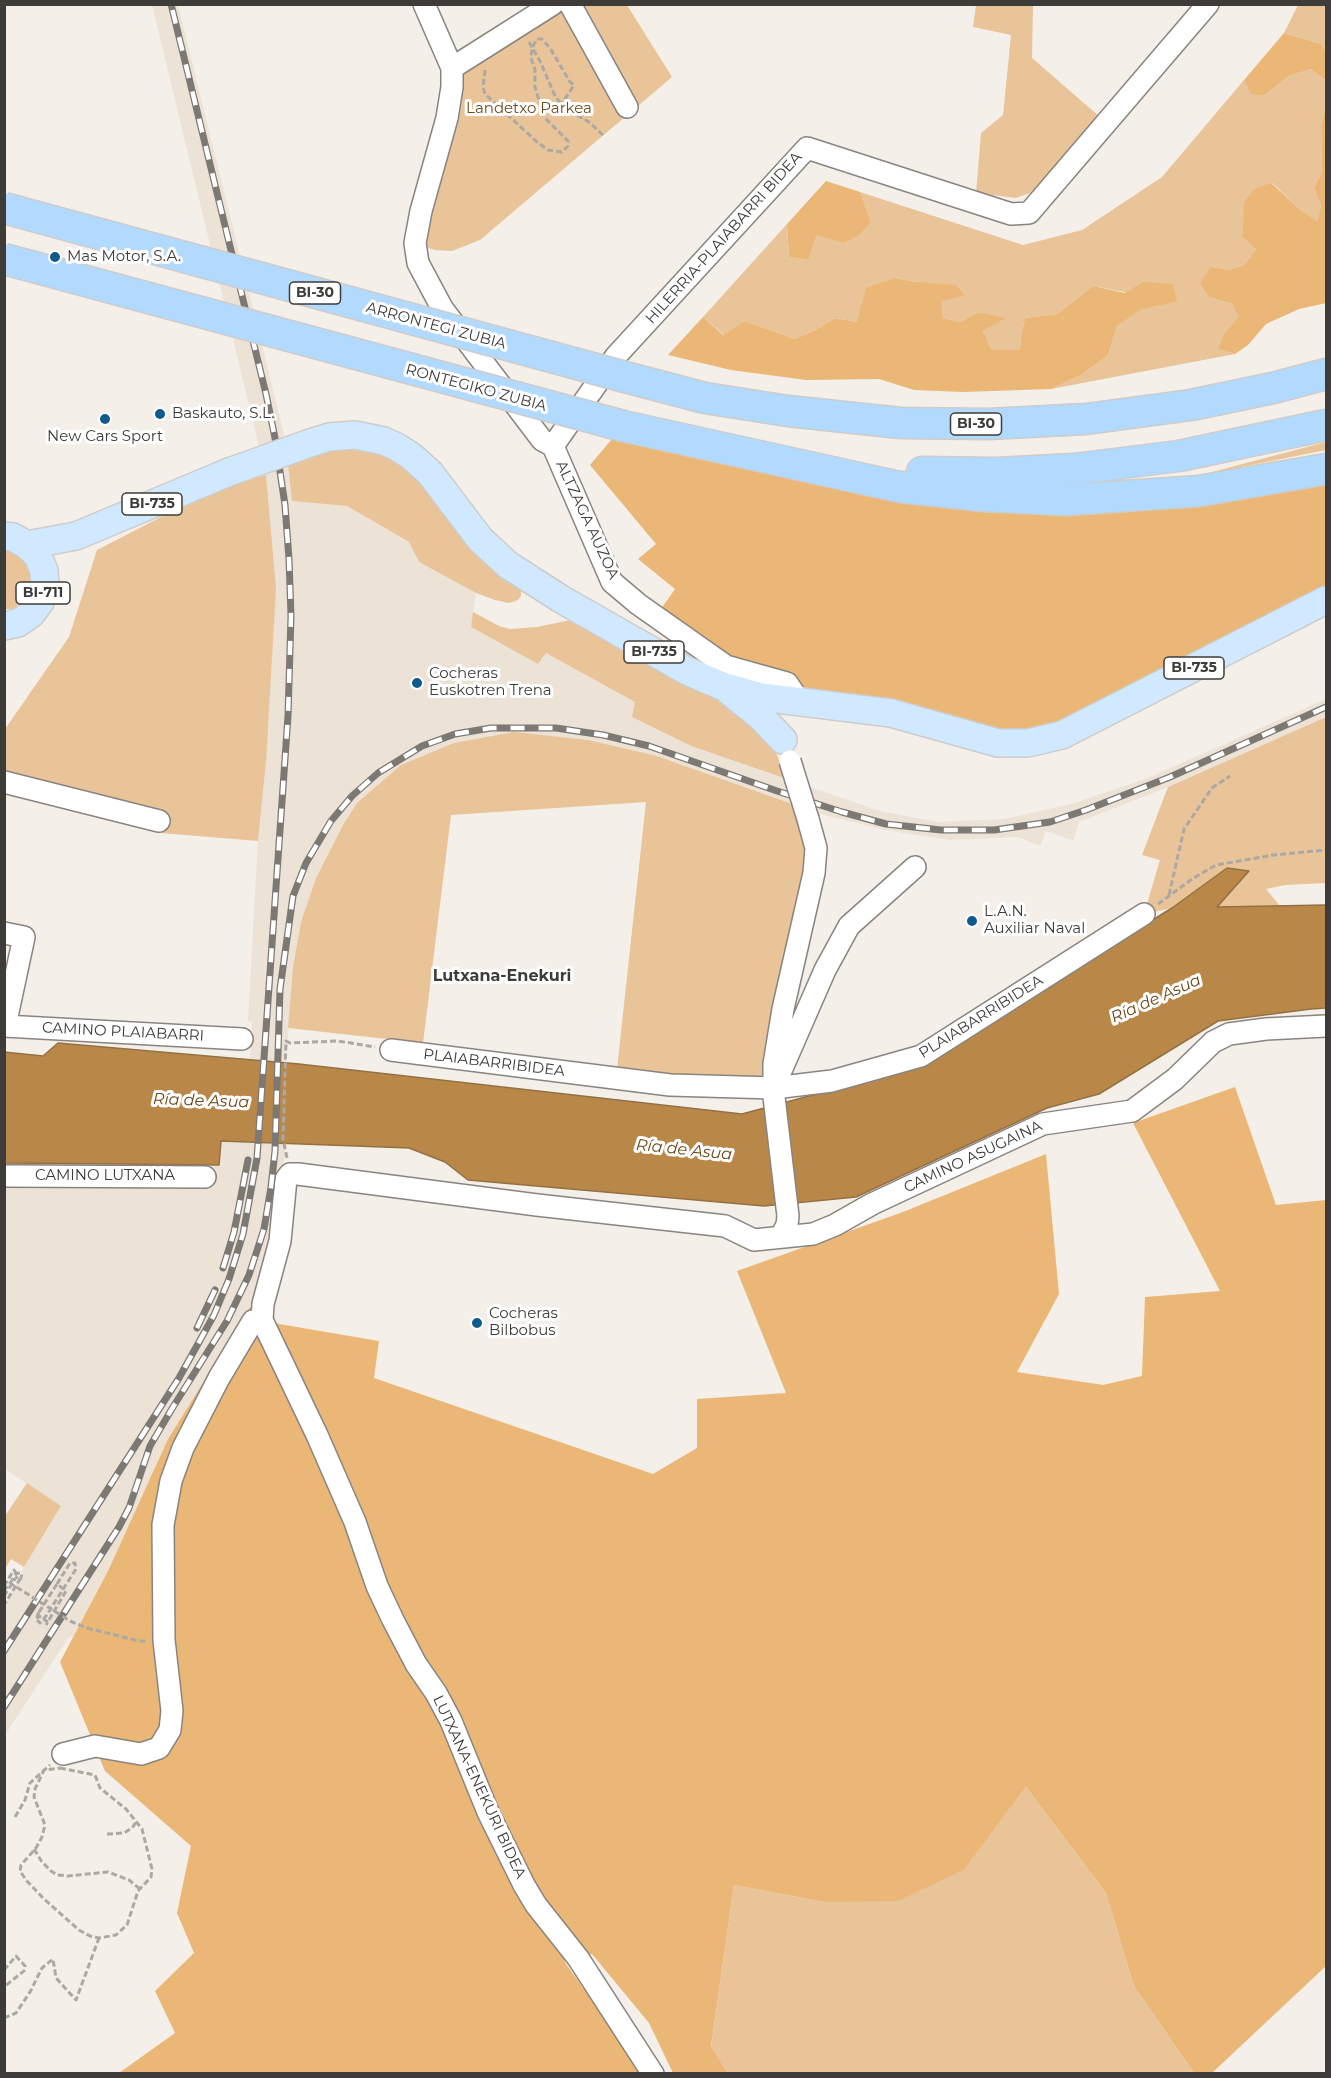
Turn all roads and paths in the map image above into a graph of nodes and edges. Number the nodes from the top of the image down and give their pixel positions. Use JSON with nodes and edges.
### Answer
{"nodes":[{"id":1,"x":424,"y":4,"type":"edge"},
{"id":2,"x":553,"y":4,"type":"edge"},
{"id":3,"x":570,"y":4,"type":"edge"},
{"id":4,"x":1208,"y":4,"type":"edge"},
{"id":5,"x":528,"y":40,"type":"dead end"},
{"id":6,"x":532,"y":48,"type":"junction"},
{"id":7,"x":486,"y":67,"type":"dead end"},
{"id":8,"x":452,"y":68,"type":"junction"},
{"id":9,"x":561,"y":105,"type":"junction"},
{"id":10,"x":627,"y":107,"type":"dead end"},
{"id":11,"x":603,"y":135,"type":"dead end"},
{"id":12,"x":4,"y":208,"type":"edge"},
{"id":13,"x":4,"y":259,"type":"edge"},
{"id":14,"x":1326,"y":355,"type":"edge"},
{"id":15,"x":1326,"y":374,"type":"edge"},
{"id":16,"x":1191,"y":405,"type":"junction"},
{"id":17,"x":1326,"y":425,"type":"edge"},
{"id":18,"x":553,"y":446,"type":"junction"},
{"id":19,"x":732,"y":451,"type":"junction"},
{"id":20,"x":1326,"y":469,"type":"edge"},
{"id":21,"x":76,"y":536,"type":"junction"},
{"id":22,"x":16,"y":540,"type":"edge"},
{"id":23,"x":44,"y":571,"type":"junction"},
{"id":24,"x":1326,"y":600,"type":"edge"},
{"id":25,"x":4,"y":626,"type":"edge"},
{"id":26,"x":722,"y":686,"type":"junction"},
{"id":27,"x":790,"y":701,"type":"junction"},
{"id":28,"x":787,"y":750,"type":"junction"},
{"id":29,"x":1230,"y":776,"type":"dead end"},
{"id":30,"x":4,"y":782,"type":"edge"},
{"id":31,"x":159,"y":821,"type":"dead end"},
{"id":32,"x":1326,"y":850,"type":"edge"},
{"id":33,"x":915,"y":867,"type":"dead end"},
{"id":34,"x":1169,"y":896,"type":"junction"},
{"id":35,"x":1144,"y":914,"type":"joint"},
{"id":36,"x":4,"y":933,"type":"edge"},
{"id":37,"x":5,"y":1026,"type":"edge"},
{"id":38,"x":1326,"y":1026,"type":"edge"},
{"id":39,"x":242,"y":1039,"type":"dead end"},
{"id":40,"x":391,"y":1050,"type":"joint"},
{"id":41,"x":774,"y":1093,"type":"junction"},
{"id":42,"x":287,"y":1157,"type":"dead end"},
{"id":43,"x":4,"y":1176,"type":"edge"},
{"id":44,"x":205,"y":1177,"type":"dead end"},
{"id":45,"x":781,"y":1236,"type":"junction"},
{"id":46,"x":262,"y":1320,"type":"junction"},
{"id":47,"x":15,"y":1579,"type":"junction"},
{"id":48,"x":10,"y":1583,"type":"junction"},
{"id":49,"x":57,"y":1584,"type":"junction"},
{"id":50,"x":4,"y":1586,"type":"edge"},
{"id":51,"x":16,"y":1588,"type":"junction"},
{"id":52,"x":4,"y":1591,"type":"edge"},
{"id":53,"x":4,"y":1596,"type":"edge"},
{"id":54,"x":4,"y":1605,"type":"edge"},
{"id":55,"x":50,"y":1609,"type":"junction"},
{"id":56,"x":37,"y":1619,"type":"dead end"},
{"id":57,"x":164,"y":1640,"type":"junction"},
{"id":58,"x":63,"y":1754,"type":"joint"},
{"id":59,"x":44,"y":1770,"type":"junction"},
{"id":60,"x":15,"y":1817,"type":"dead end"},
{"id":61,"x":137,"y":1821,"type":"junction"},
{"id":62,"x":107,"y":1834,"type":"dead end"},
{"id":63,"x":34,"y":1849,"type":"junction"},
{"id":64,"x":140,"y":1889,"type":"junction"},
{"id":65,"x":99,"y":1938,"type":"junction"},
{"id":66,"x":4,"y":1970,"type":"edge"},
{"id":67,"x":4,"y":1987,"type":"edge"},
{"id":68,"x":4,"y":2018,"type":"edge"},
{"id":69,"x":653,"y":2073,"type":"edge"}],
"edges":[{"from":1,"to":8,"type":"street"},
{"from":2,"to":8,"type":"street"},
{"from":3,"to":10,"type":"street"},
{"from":4,"to":18,"type":"street","name":"HILERRIA-PLAIABARRI BIDEA"},
{"from":5,"to":6,"type":"path"},
{"from":6,"to":7,"type":"path"},
{"from":6,"to":9,"type":"path"},
{"from":6,"to":9,"type":"path"},
{"from":8,"to":18,"type":"street","name":"ALTZAGA AUZOA"},
{"from":9,"to":11,"type":"path"},
{"from":12,"to":16,"type":"highway","name":"ARRONTEGI ZUBIA","number":"BI-30","bridge":true},
{"from":13,"to":19,"type":"highway","name":"RONTEGIKO ZUBIA","bridge":true},
{"from":14,"to":16,"type":"highway"},
{"from":15,"to":16,"type":"highway","number":"BI-30"},
{"from":17,"to":19,"type":"highway"},
{"from":18,"to":27,"type":"street","name":"ALTZAGA AUZOA"},
{"from":19,"to":20,"type":"highway"},
{"from":21,"to":22,"type":"main road"},
{"from":21,"to":23,"type":"main road"},
{"from":21,"to":26,"type":"main road","number":"BI-735","bridge":true},
{"from":22,"to":23,"type":"main road","number":"BI-711"},
{"from":23,"to":25,"type":"main road","number":"BI-711"},
{"from":24,"to":27,"type":"main road","number":"BI-735"},
{"from":26,"to":27,"type":"main road","number":"BI-735"},
{"from":26,"to":28,"type":"main road"},
{"from":27,"to":28,"type":"street"},
{"from":28,"to":41,"type":"street","bridge":true},
{"from":29,"to":34,"type":"path"},
{"from":30,"to":31,"type":"street"},
{"from":32,"to":34,"type":"path"},
{"from":33,"to":41,"type":"street"},
{"from":34,"to":35,"type":"path"},
{"from":35,"to":41,"type":"street","name":"PLAIABARRIBIDEA"},
{"from":36,"to":37,"type":"street"},
{"from":37,"to":39,"type":"street","name":"CAMINO PLAIABARRI"},
{"from":38,"to":45,"type":"street","name":"CAMINO ASUGAINA"},
{"from":40,"to":41,"type":"street","name":"PLAIABARRIBIDEA"},
{"from":40,"to":42,"type":"path"},
{"from":41,"to":45,"type":"street"},
{"from":43,"to":44,"type":"street","name":"CAMINO LUTXANA"},
{"from":45,"to":46,"type":"street","name":"CAMINO ASUGAINA"},
{"from":46,"to":57,"type":"street"},
{"from":46,"to":69,"type":"street","name":"LUTXANA-ENEKURI BIDEA"},
{"from":47,"to":50,"type":"path"},
{"from":47,"to":51,"type":"path"},
{"from":47,"to":53,"type":"path"},
{"from":48,"to":51,"type":"path","bridge":true},
{"from":48,"to":52,"type":"path","bridge":true},
{"from":48,"to":55,"type":"path","bridge":true},
{"from":49,"to":55,"type":"path","bridge":true},
{"from":49,"to":55,"type":"path","bridge":true},
{"from":49,"to":56,"type":"path"},
{"from":51,"to":54,"type":"path"},
{"from":55,"to":57,"type":"path","bridge":true},
{"from":57,"to":58,"type":"street"},
{"from":58,"to":59,"type":"path"},
{"from":59,"to":60,"type":"path"},
{"from":59,"to":61,"type":"path"},
{"from":59,"to":63,"type":"path"},
{"from":61,"to":62,"type":"path"},
{"from":61,"to":64,"type":"path"},
{"from":63,"to":64,"type":"path"},
{"from":63,"to":65,"type":"path"},
{"from":64,"to":65,"type":"path"},
{"from":65,"to":68,"type":"path"},
{"from":66,"to":67,"type":"path"}]}
